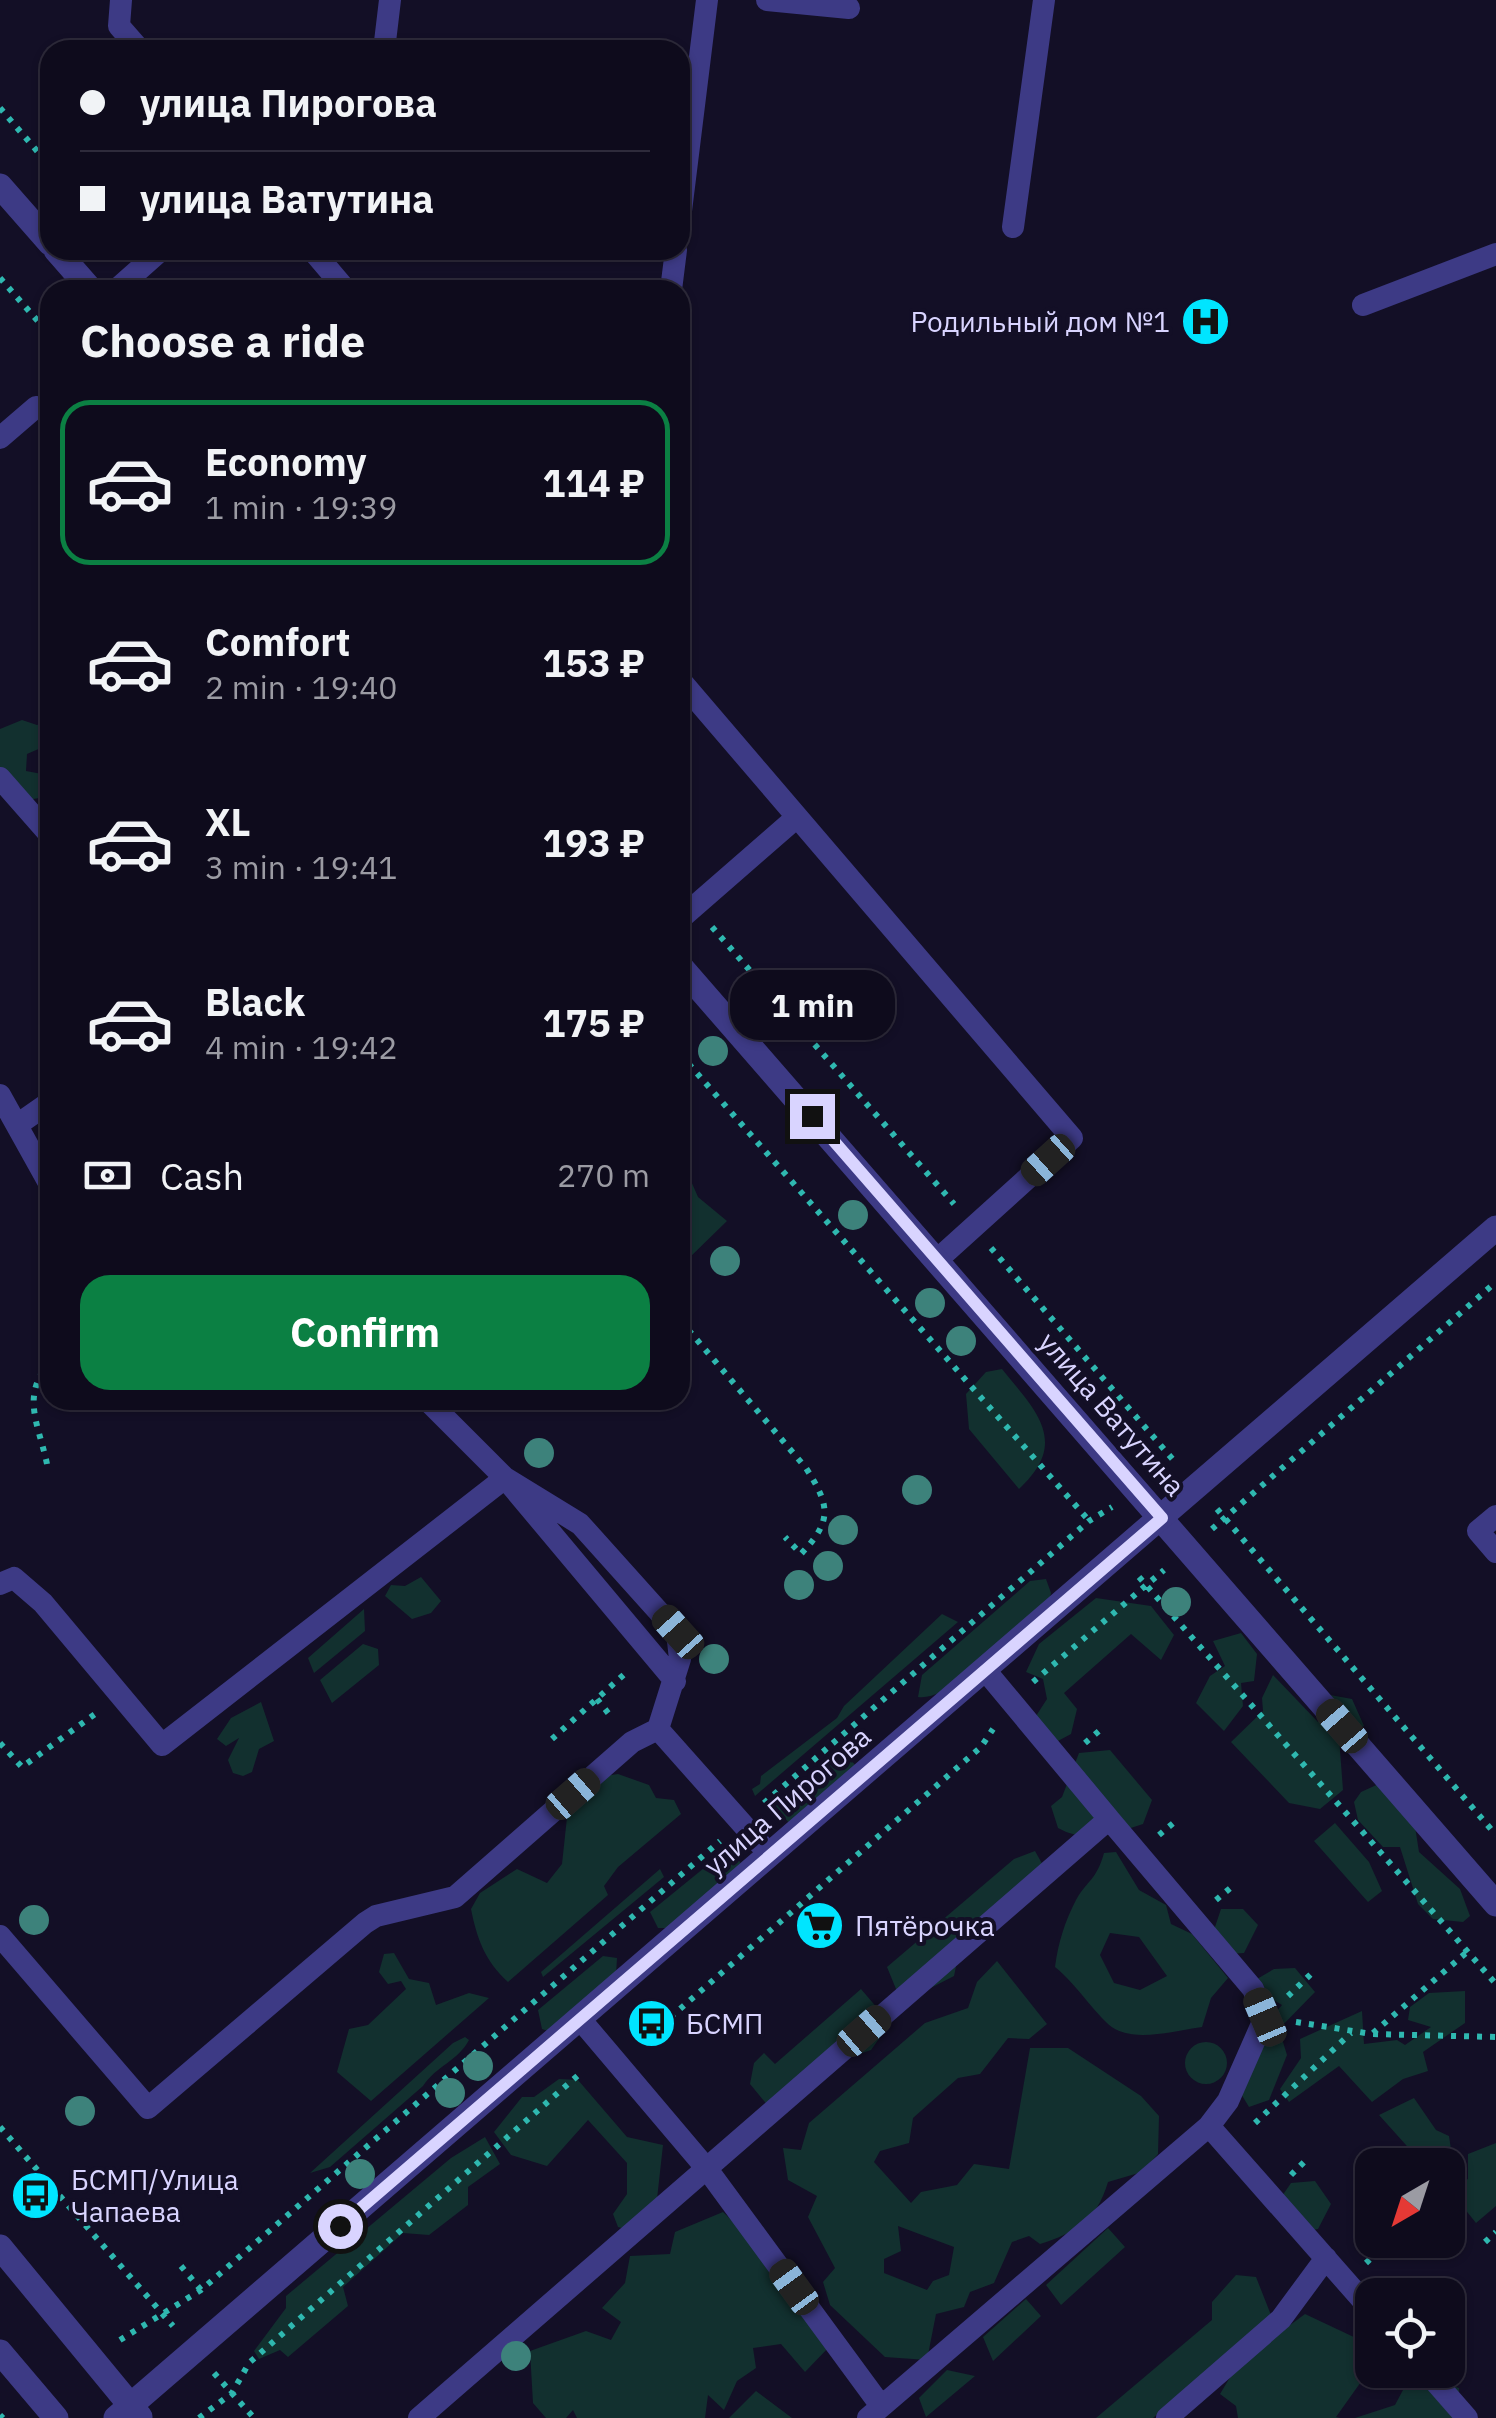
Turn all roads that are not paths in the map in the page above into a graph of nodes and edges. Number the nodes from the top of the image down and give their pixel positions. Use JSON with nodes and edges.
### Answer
{"nodes":[{"id":1,"x":121,"y":0,"type":"edge"},
{"id":2,"x":390,"y":0,"type":"edge"},
{"id":3,"x":707,"y":0,"type":"edge"},
{"id":4,"x":766,"y":0,"type":"edge"},
{"id":5,"x":1044,"y":0,"type":"edge"},
{"id":6,"x":849,"y":8,"type":"dead end"},
{"id":7,"x":131,"y":40,"type":"edge"},
{"id":8,"x":385,"y":40,"type":"edge"},
{"id":9,"x":690,"y":138,"type":"edge"},
{"id":10,"x":0,"y":186,"type":"edge"},
{"id":11,"x":1013,"y":227,"type":"dead end"},
{"id":12,"x":40,"y":232,"type":"edge"},
{"id":13,"x":1496,"y":254,"type":"edge"},
{"id":14,"x":65,"y":260,"type":"edge"},
{"id":15,"x":150,"y":260,"type":"edge"},
{"id":16,"x":320,"y":260,"type":"edge"},
{"id":17,"x":82,"y":280,"type":"edge"},
{"id":18,"x":127,"y":280,"type":"edge"},
{"id":19,"x":338,"y":280,"type":"edge"},
{"id":20,"x":1363,"y":305,"type":"dead end"},
{"id":21,"x":36,"y":406,"type":"dead end"},
{"id":22,"x":0,"y":438,"type":"edge"},
{"id":23,"x":690,"y":692,"type":"edge"},
{"id":24,"x":0,"y":778,"type":"edge"},
{"id":25,"x":797,"y":817,"type":"junction"},
{"id":26,"x":40,"y":824,"type":"edge"},
{"id":27,"x":690,"y":910,"type":"edge"},
{"id":28,"x":690,"y":981,"type":"edge"},
{"id":29,"x":0,"y":1096,"type":"edge"},
{"id":30,"x":40,"y":1109,"type":"edge"},
{"id":31,"x":17,"y":1125,"type":"junction"},
{"id":32,"x":40,"y":1167,"type":"edge"},
{"id":33,"x":1496,"y":1228,"type":"edge"},
{"id":34,"x":938,"y":1260,"type":"junction"},
{"id":35,"x":436,"y":1410,"type":"edge"},
{"id":36,"x":505,"y":1478,"type":"junction"},
{"id":37,"x":1496,"y":1516,"type":"edge"},
{"id":38,"x":1162,"y":1518,"type":"junction"},
{"id":39,"x":1496,"y":1552,"type":"edge"},
{"id":40,"x":0,"y":1584,"type":"edge"},
{"id":41,"x":985,"y":1670,"type":"junction"},
{"id":42,"x":675,"y":1681,"type":"junction"},
{"id":43,"x":658,"y":1729,"type":"junction"},
{"id":44,"x":1108,"y":1819,"type":"junction"},
{"id":45,"x":770,"y":1855,"type":"junction"},
{"id":46,"x":1496,"y":1904,"type":"edge"},
{"id":47,"x":0,"y":1936,"type":"edge"},
{"id":48,"x":580,"y":2018,"type":"junction"},
{"id":49,"x":1210,"y":2126,"type":"junction"},
{"id":50,"x":706,"y":2169,"type":"junction"},
{"id":51,"x":0,"y":2247,"type":"edge"},
{"id":52,"x":1326,"y":2258,"type":"junction"},
{"id":53,"x":1355,"y":2291,"type":"edge"},
{"id":54,"x":0,"y":2352,"type":"edge"},
{"id":55,"x":1441,"y":2388,"type":"edge"},
{"id":56,"x":874,"y":2412,"type":"edge"},
{"id":57,"x":129,"y":2414,"type":"edge"},
{"id":58,"x":432,"y":2414,"type":"edge"},
{"id":59,"x":56,"y":2418,"type":"edge"},
{"id":60,"x":1167,"y":2418,"type":"edge"},
{"id":61,"x":1468,"y":2418,"type":"edge"}],
"edges":[{"from":1,"to":7,"type":"lane"},
{"from":2,"to":8,"type":"lane"},
{"from":3,"to":9,"type":"lane"},
{"from":4,"to":6,"type":"lane"},
{"from":5,"to":11,"type":"lane"},
{"from":10,"to":12,"type":"street"},
{"from":13,"to":20,"type":"lane"},
{"from":14,"to":17,"type":"street"},
{"from":15,"to":18,"type":"lane"},
{"from":16,"to":19,"type":"lane"},
{"from":21,"to":22,"type":"lane"},
{"from":23,"to":25,"type":"lane"},
{"from":24,"to":26,"type":"lane"},
{"from":25,"to":27,"type":"lane"},
{"from":25,"to":34,"type":"lane"},
{"from":28,"to":34,"type":"street","name":"улица Ватутина"},
{"from":29,"to":31,"type":"lane"},
{"from":30,"to":31,"type":"lane"},
{"from":31,"to":32,"type":"lane"},
{"from":33,"to":38,"type":"street","name":"улица Пирогова"},
{"from":34,"to":38,"type":"street","name":"улица Ватутина"},
{"from":35,"to":36,"type":"lane"},
{"from":36,"to":40,"type":"lane"},
{"from":36,"to":42,"type":"lane"},
{"from":36,"to":42,"type":"lane"},
{"from":37,"to":39,"type":"lane"},
{"from":38,"to":41,"type":"street","name":"улица Пирогова"},
{"from":38,"to":46,"type":"street","name":"улица Ватутина"},
{"from":41,"to":44,"type":"lane"},
{"from":41,"to":45,"type":"street","name":"улица Пирогова"},
{"from":42,"to":43,"type":"lane"},
{"from":43,"to":45,"type":"lane"},
{"from":43,"to":47,"type":"lane"},
{"from":44,"to":49,"type":"lane"},
{"from":44,"to":50,"type":"lane"},
{"from":45,"to":48,"type":"street","name":"улица Пирогова"},
{"from":48,"to":50,"type":"lane"},
{"from":48,"to":57,"type":"street","name":"улица Пирогова"},
{"from":49,"to":52,"type":"lane"},
{"from":49,"to":56,"type":"lane"},
{"from":50,"to":56,"type":"lane"},
{"from":50,"to":58,"type":"lane"},
{"from":51,"to":57,"type":"street"},
{"from":52,"to":53,"type":"lane"},
{"from":52,"to":60,"type":"lane"},
{"from":54,"to":59,"type":"street"},
{"from":55,"to":61,"type":"lane"}]}
